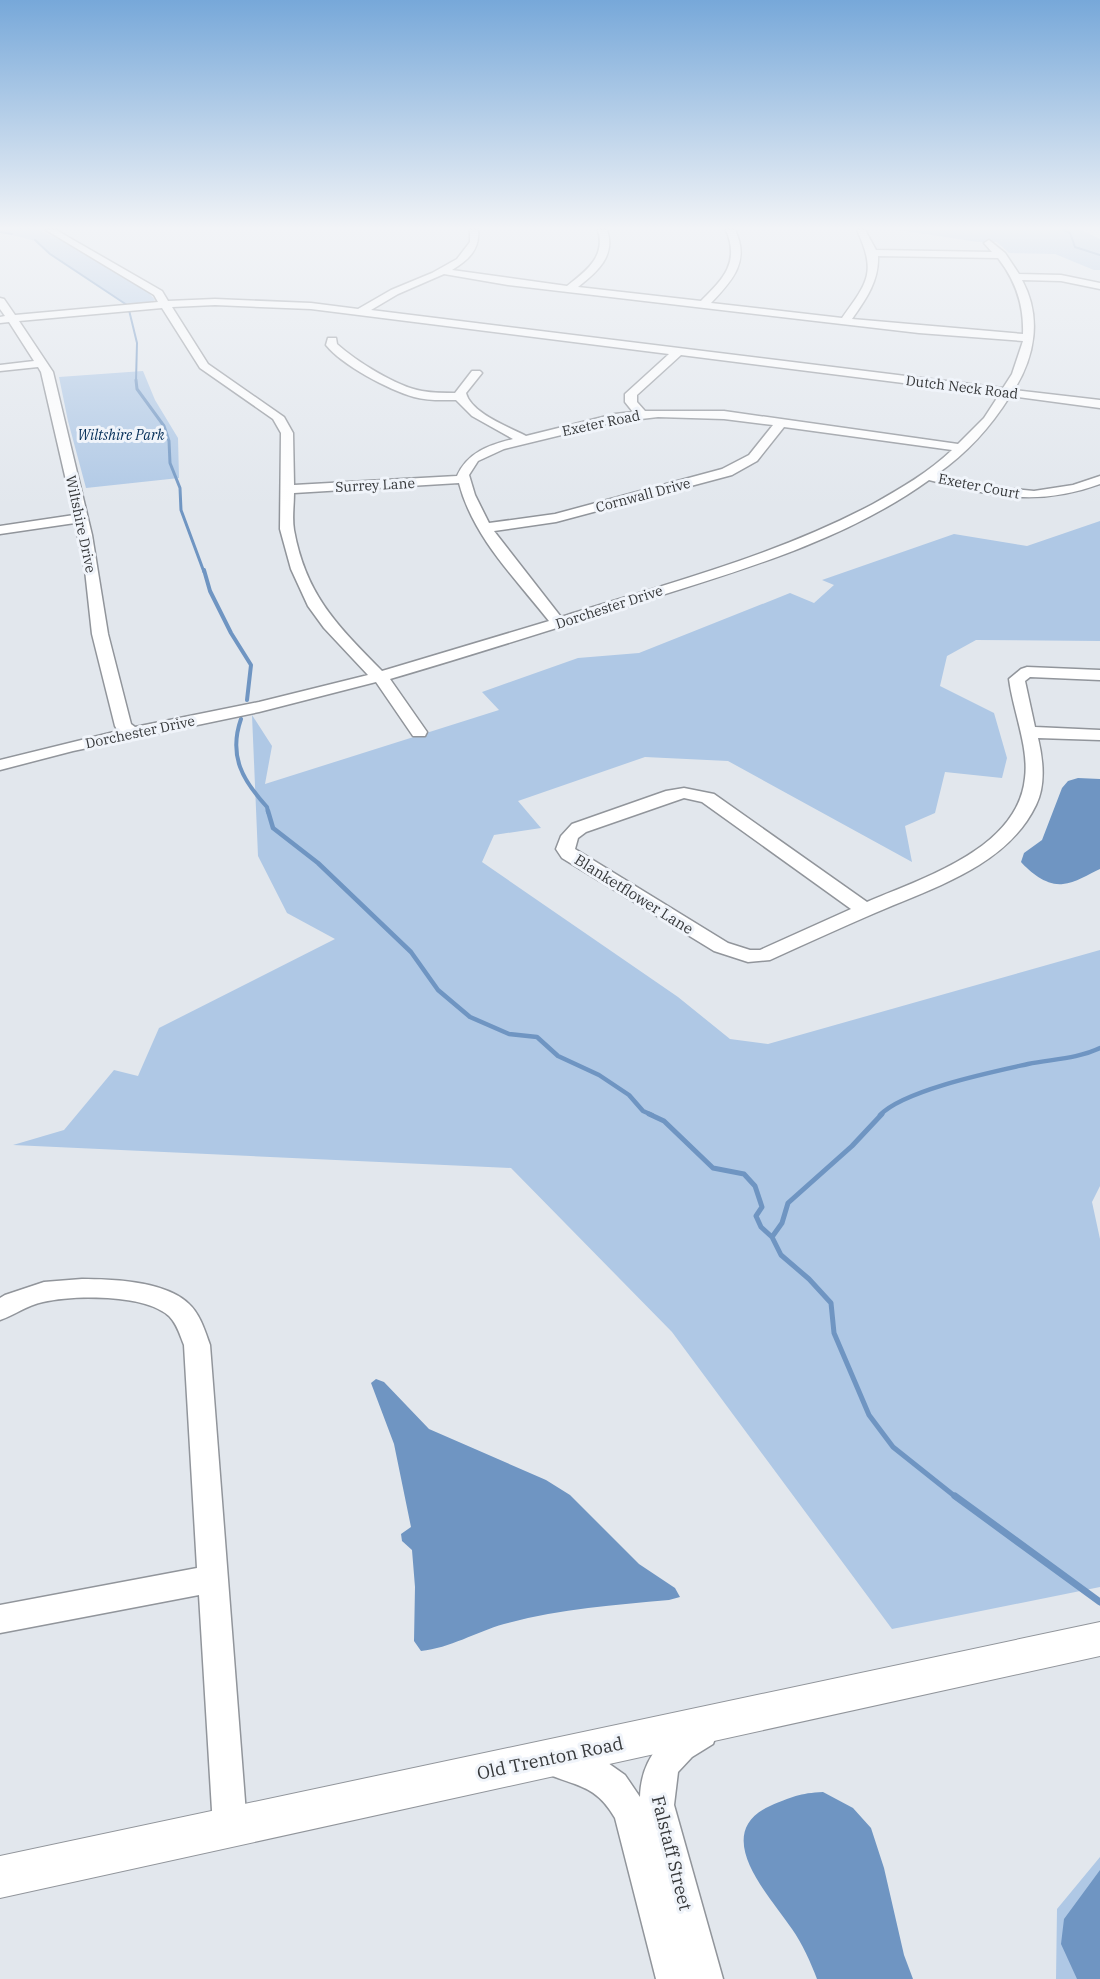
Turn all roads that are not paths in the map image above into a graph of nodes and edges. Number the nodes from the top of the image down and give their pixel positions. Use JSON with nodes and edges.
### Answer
{"nodes":[{"id":1,"x":8,"y":322,"type":"edge"},
{"id":2,"x":177,"y":322,"type":"edge"},
{"id":3,"x":452,"y":322,"type":"edge"},
{"id":4,"x":858,"y":322,"type":"edge"},
{"id":5,"x":1028,"y":322,"type":"edge"},
{"id":6,"x":1029,"y":338,"type":"junction"},
{"id":7,"x":332,"y":340,"type":"dead end"},
{"id":8,"x":679,"y":351,"type":"junction"},
{"id":9,"x":42,"y":363,"type":"junction"},
{"id":10,"x":0,"y":368,"type":"edge"},
{"id":11,"x":476,"y":373,"type":"dead end"},
{"id":12,"x":1008,"y":393,"type":"junction"},
{"id":13,"x":459,"y":396,"type":"junction"},
{"id":14,"x":1100,"y":404,"type":"edge"},
{"id":15,"x":641,"y":414,"type":"junction"},
{"id":16,"x":781,"y":423,"type":"junction"},
{"id":17,"x":525,"y":440,"type":"junction"},
{"id":18,"x":963,"y":448,"type":"junction"},
{"id":19,"x":928,"y":476,"type":"junction"},
{"id":20,"x":464,"y":479,"type":"junction"},
{"id":21,"x":1100,"y":480,"type":"edge"},
{"id":22,"x":287,"y":489,"type":"junction"},
{"id":23,"x":80,"y":518,"type":"junction"},
{"id":24,"x":486,"y":528,"type":"junction"},
{"id":25,"x":0,"y":530,"type":"edge"},
{"id":26,"x":558,"y":623,"type":"junction"},
{"id":27,"x":1100,"y":675,"type":"edge"},
{"id":28,"x":380,"y":677,"type":"junction"},
{"id":29,"x":419,"y":732,"type":"dead end"},
{"id":30,"x":1027,"y":732,"type":"junction"},
{"id":31,"x":133,"y":734,"type":"junction"},
{"id":32,"x":1100,"y":735,"type":"edge"},
{"id":33,"x":0,"y":765,"type":"edge"},
{"id":34,"x":865,"y":910,"type":"junction"},
{"id":35,"x":0,"y":1310,"type":"edge"},
{"id":36,"x":213,"y":1579,"type":"junction"},
{"id":37,"x":0,"y":1619,"type":"edge"},
{"id":38,"x":1100,"y":1639,"type":"edge"},
{"id":39,"x":723,"y":1721,"type":"junction"},
{"id":40,"x":545,"y":1759,"type":"junction"},
{"id":41,"x":230,"y":1827,"type":"junction"},
{"id":42,"x":0,"y":1877,"type":"edge"},
{"id":43,"x":674,"y":1979,"type":"edge"},
{"id":44,"x":705,"y":1979,"type":"edge"}],
"edges":[{"from":1,"to":9,"type":"street","name":"Wiltshire Drive"},
{"from":2,"to":22,"type":"street"},
{"from":3,"to":8,"type":"street","name":"Dutch Neck Road"},
{"from":4,"to":6,"type":"street"},
{"from":5,"to":6,"type":"street","name":"Dorchester Drive"},
{"from":6,"to":12,"type":"street","name":"Dorchester Drive"},
{"from":7,"to":13,"type":"street"},
{"from":8,"to":12,"type":"street","name":"Dutch Neck Road"},
{"from":8,"to":15,"type":"street"},
{"from":9,"to":10,"type":"street"},
{"from":9,"to":23,"type":"street","name":"Wiltshire Drive"},
{"from":11,"to":13,"type":"street"},
{"from":12,"to":14,"type":"street","name":"Dutch Neck Road"},
{"from":12,"to":18,"type":"street","name":"Dorchester Drive"},
{"from":13,"to":17,"type":"street"},
{"from":15,"to":16,"type":"street","name":"Exeter Road"},
{"from":15,"to":17,"type":"street","name":"Exeter Road"},
{"from":16,"to":18,"type":"street","name":"Exeter Road"},
{"from":16,"to":24,"type":"street","name":"Cornwall Drive"},
{"from":17,"to":20,"type":"street","name":"Exeter Road"},
{"from":18,"to":19,"type":"street","name":"Dorchester Drive"},
{"from":19,"to":21,"type":"street","name":"Exeter Court"},
{"from":19,"to":26,"type":"street","name":"Dorchester Drive"},
{"from":20,"to":22,"type":"street","name":"Surrey Lane"},
{"from":20,"to":24,"type":"street"},
{"from":22,"to":28,"type":"street"},
{"from":23,"to":25,"type":"street"},
{"from":23,"to":31,"type":"street","name":"Wiltshire Drive"},
{"from":24,"to":26,"type":"street"},
{"from":26,"to":28,"type":"street","name":"Dorchester Drive"},
{"from":27,"to":30,"type":"street","name":"Blanketflower Lane"},
{"from":28,"to":29,"type":"street"},
{"from":28,"to":31,"type":"street","name":"Dorchester Drive"},
{"from":30,"to":32,"type":"street"},
{"from":30,"to":34,"type":"street","name":"Blanketflower Lane"},
{"from":31,"to":33,"type":"street","name":"Dorchester Drive"},
{"from":34,"to":34,"type":"street","name":"Blanketflower Lane"},
{"from":35,"to":36,"type":"street"},
{"from":36,"to":37,"type":"street"},
{"from":36,"to":41,"type":"street"},
{"from":38,"to":39,"type":"main road","name":"Old Trenton Road"},
{"from":39,"to":40,"type":"main road","name":"Old Trenton Road"},
{"from":39,"to":44,"type":"street","name":"Falstaff Street"},
{"from":40,"to":41,"type":"main road","name":"Old Trenton Road"},
{"from":40,"to":43,"type":"street","name":"Falstaff Street"},
{"from":41,"to":42,"type":"main road","name":"Old Trenton Road"}]}
